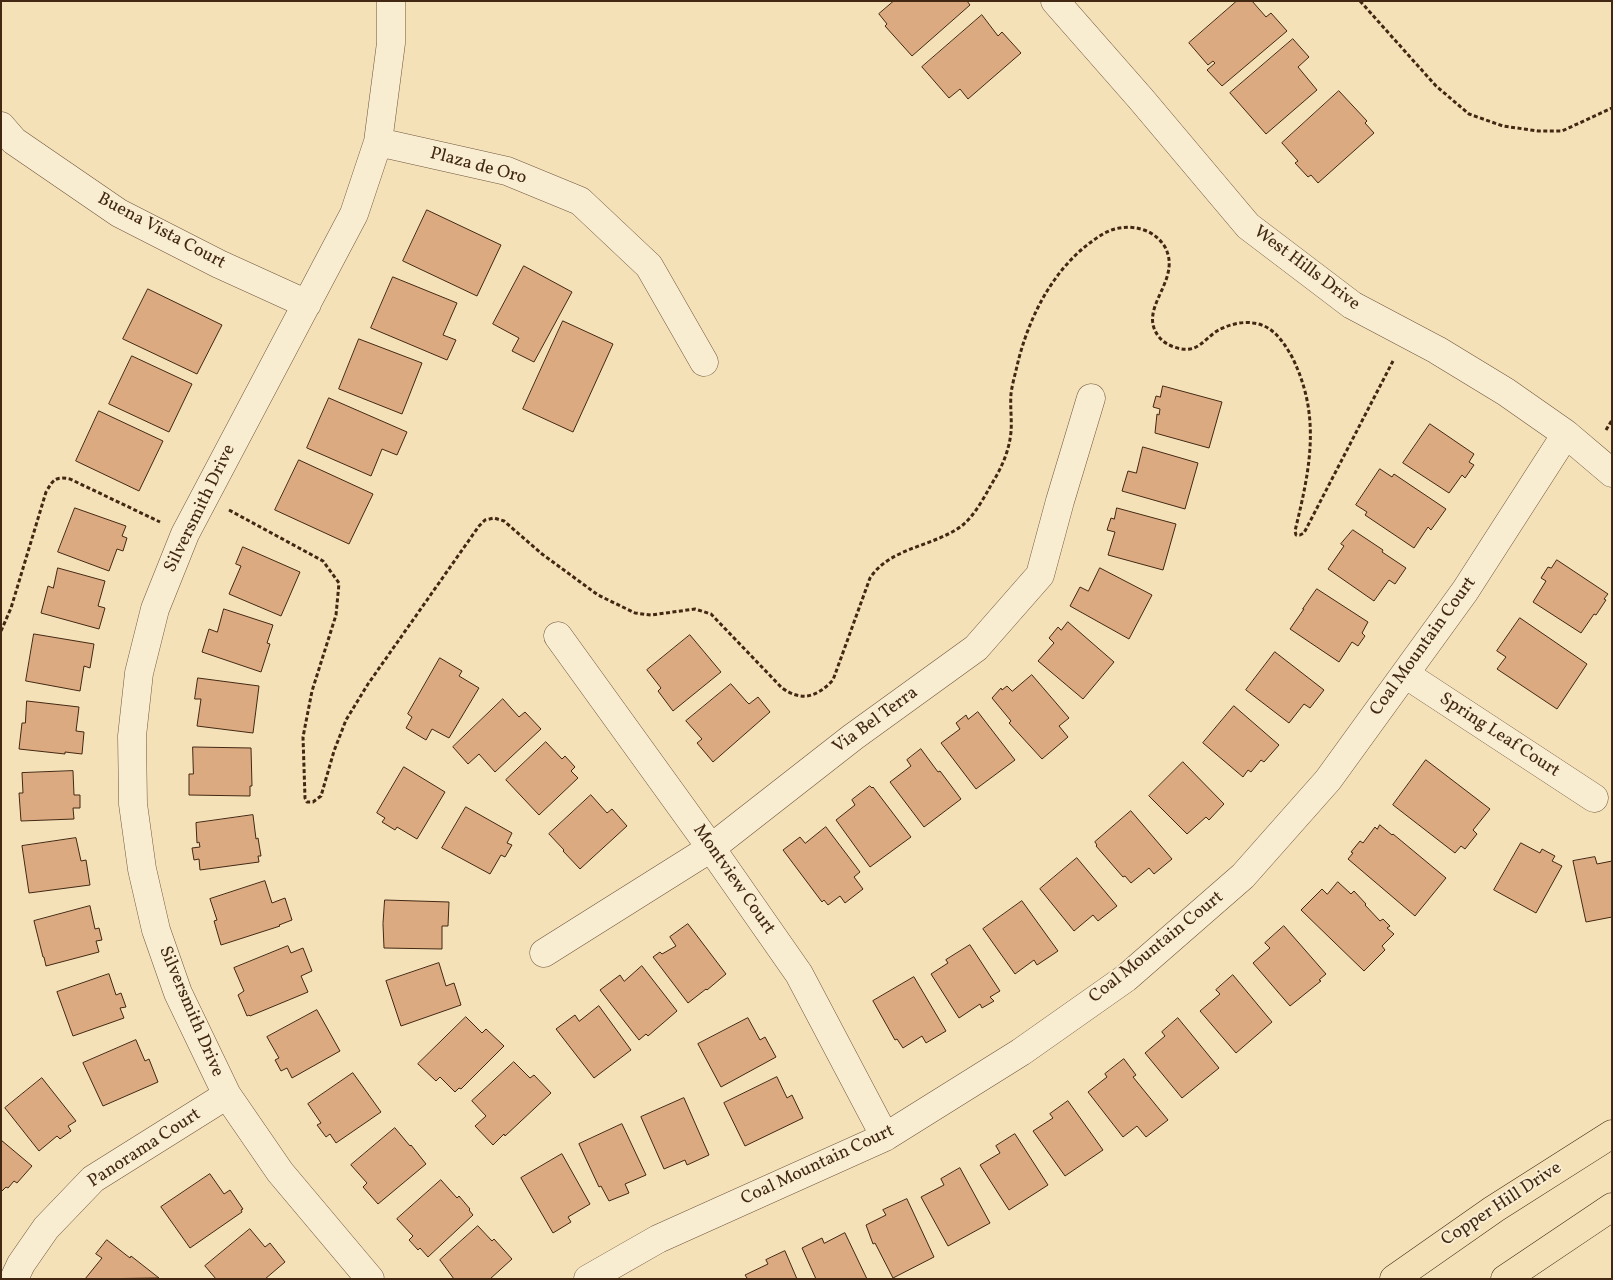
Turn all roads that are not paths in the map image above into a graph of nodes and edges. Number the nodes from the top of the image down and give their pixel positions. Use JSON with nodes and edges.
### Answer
{"nodes":[{"id":1,"x":391,"y":1,"type":"edge"},
{"id":2,"x":1055,"y":1,"type":"edge"},
{"id":3,"x":1,"y":126,"type":"edge"},
{"id":4,"x":378,"y":142,"type":"junction"},
{"id":5,"x":307,"y":304,"type":"junction"},
{"id":6,"x":704,"y":362,"type":"dead end"},
{"id":7,"x":1091,"y":398,"type":"dead end"},
{"id":8,"x":1566,"y":434,"type":"junction"},
{"id":9,"x":1612,"y":473,"type":"edge"},
{"id":10,"x":558,"y":636,"type":"dead end"},
{"id":11,"x":1405,"y":674,"type":"junction"},
{"id":12,"x":1594,"y":798,"type":"dead end"},
{"id":13,"x":711,"y":848,"type":"junction"},
{"id":14,"x":544,"y":954,"type":"dead end"},
{"id":15,"x":227,"y":1095,"type":"junction"},
{"id":16,"x":1612,"y":1134,"type":"edge"},
{"id":17,"x":885,"y":1137,"type":"junction"},
{"id":18,"x":1612,"y":1207,"type":"edge"},
{"id":19,"x":14,"y":1279,"type":"edge"},
{"id":20,"x":370,"y":1279,"type":"edge"},
{"id":21,"x":588,"y":1279,"type":"edge"},
{"id":22,"x":1394,"y":1279,"type":"edge"},
{"id":23,"x":1504,"y":1279,"type":"edge"}],
"edges":[{"from":1,"to":4,"type":"street","name":"Silversmith Drive"},
{"from":2,"to":8,"type":"street","name":"West Hills Drive"},
{"from":3,"to":5,"type":"street","name":"Buena Vista Court"},
{"from":4,"to":5,"type":"street","name":"Silversmith Drive"},
{"from":4,"to":6,"type":"street","name":"Plaza de Oro"},
{"from":5,"to":15,"type":"street","name":"Silversmith Drive"},
{"from":7,"to":13,"type":"street","name":"Via Bel Terra"},
{"from":8,"to":9,"type":"street","name":"West Hills Drive"},
{"from":8,"to":11,"type":"street","name":"Coal Mountain Court"},
{"from":10,"to":13,"type":"street","name":"Montview Court"},
{"from":11,"to":12,"type":"street","name":"Spring Leaf Court"},
{"from":11,"to":17,"type":"street","name":"Coal Mountain Court"},
{"from":13,"to":14,"type":"street","name":"Via Bel Terra"},
{"from":13,"to":17,"type":"street","name":"Montview Court"},
{"from":15,"to":19,"type":"street","name":"Panorama Court"},
{"from":15,"to":20,"type":"street","name":"Silversmith Drive"},
{"from":16,"to":22,"type":"main road","name":"Copper Hill Drive"},
{"from":17,"to":21,"type":"street","name":"Coal Mountain Court"},
{"from":18,"to":23,"type":"main road"}]}
